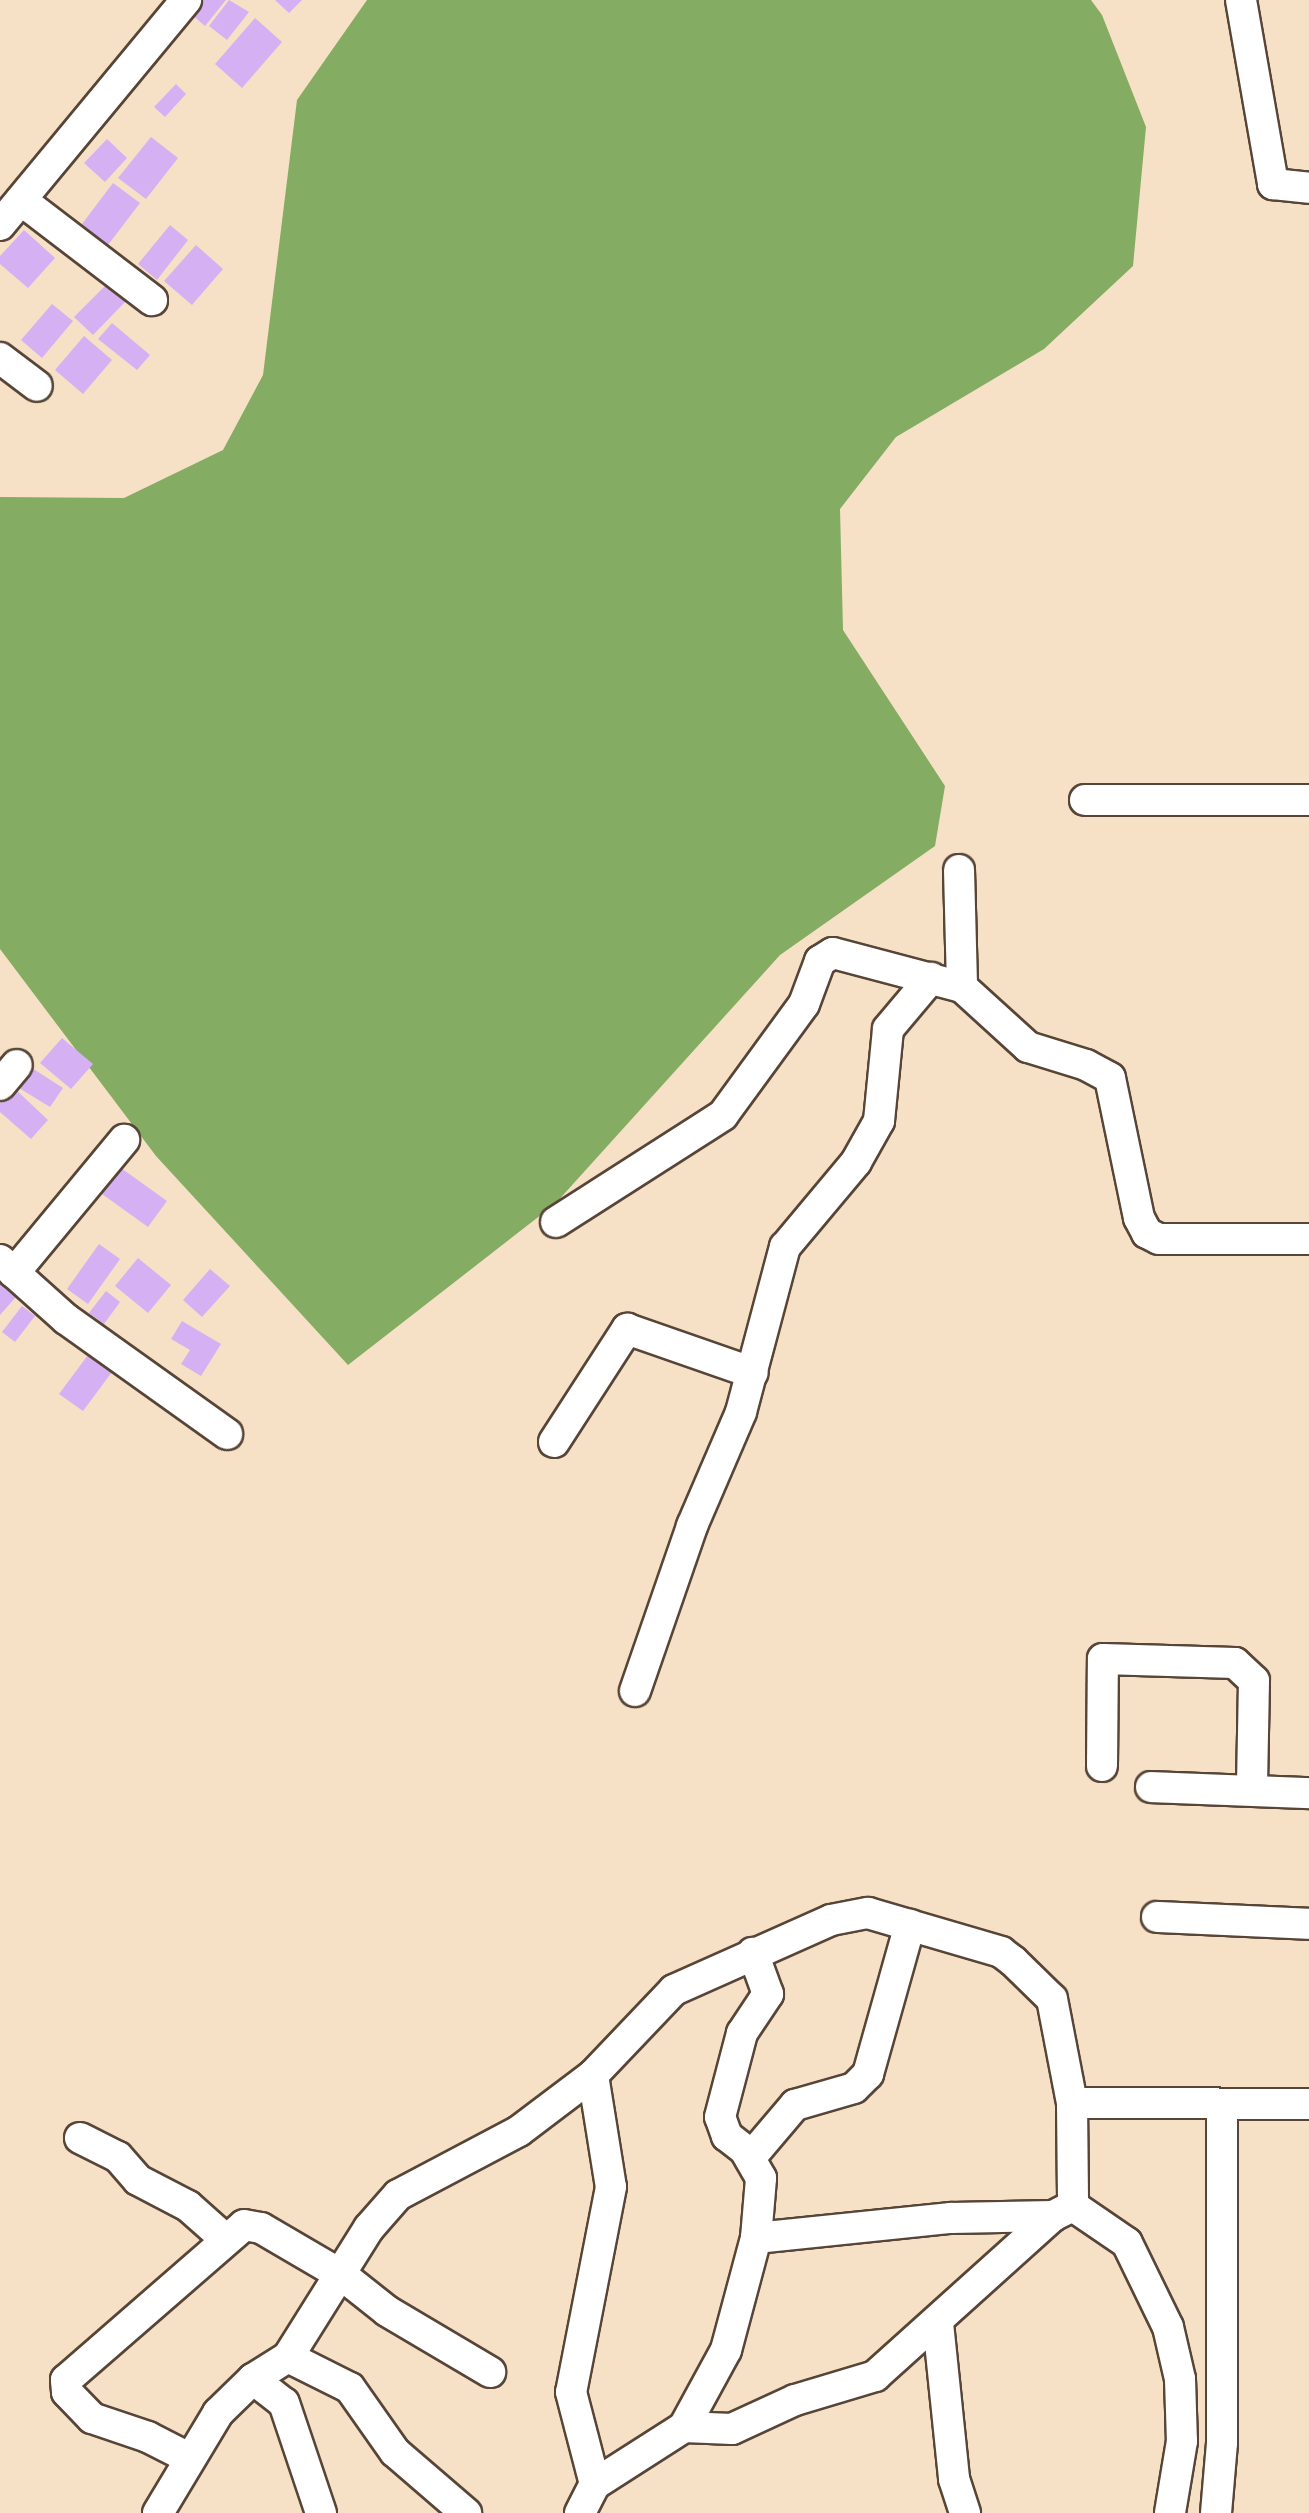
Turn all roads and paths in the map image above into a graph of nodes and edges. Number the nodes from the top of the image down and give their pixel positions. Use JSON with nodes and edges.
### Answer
{"nodes":[{"id":1,"x":186,"y":0,"type":"edge"},
{"id":2,"x":1241,"y":0,"type":"edge"},
{"id":3,"x":1309,"y":188,"type":"edge"},
{"id":4,"x":21,"y":200,"type":"junction"},
{"id":5,"x":0,"y":225,"type":"edge"},
{"id":6,"x":152,"y":300,"type":"dead end"},
{"id":7,"x":0,"y":358,"type":"edge"},
{"id":8,"x":37,"y":386,"type":"dead end"},
{"id":9,"x":1085,"y":800,"type":"dead end"},
{"id":10,"x":1309,"y":800,"type":"edge"},
{"id":11,"x":959,"y":870,"type":"dead end"},
{"id":12,"x":931,"y":978,"type":"junction"},
{"id":13,"x":962,"y":987,"type":"junction"},
{"id":14,"x":124,"y":1140,"type":"dead end"},
{"id":15,"x":556,"y":1222,"type":"dead end"},
{"id":16,"x":1309,"y":1239,"type":"edge"},
{"id":17,"x":7,"y":1266,"type":"edge"},
{"id":18,"x":753,"y":1373,"type":"junction"},
{"id":19,"x":227,"y":1434,"type":"dead end"},
{"id":20,"x":554,"y":1442,"type":"dead end"},
{"id":21,"x":635,"y":1691,"type":"dead end"},
{"id":22,"x":1102,"y":1766,"type":"dead end"},
{"id":23,"x":1151,"y":1787,"type":"dead end"},
{"id":24,"x":1252,"y":1790,"type":"junction"},
{"id":25,"x":1309,"y":1793,"type":"edge"},
{"id":26,"x":1157,"y":1917,"type":"dead end"},
{"id":27,"x":1309,"y":1924,"type":"edge"},
{"id":28,"x":910,"y":1925,"type":"junction"},
{"id":29,"x":753,"y":1953,"type":"junction"},
{"id":30,"x":593,"y":2075,"type":"junction"},
{"id":31,"x":1072,"y":2103,"type":"junction"},
{"id":32,"x":1222,"y":2104,"type":"junction"},
{"id":33,"x":1309,"y":2104,"type":"edge"},
{"id":34,"x":80,"y":2138,"type":"dead end"},
{"id":35,"x":750,"y":2158,"type":"junction"},
{"id":36,"x":1063,"y":2211,"type":"junction"},
{"id":37,"x":224,"y":2238,"type":"junction"},
{"id":38,"x":756,"y":2238,"type":"junction"},
{"id":39,"x":343,"y":2276,"type":"junction"},
{"id":40,"x":938,"y":2323,"type":"junction"},
{"id":41,"x":288,"y":2357,"type":"junction"},
{"id":42,"x":490,"y":2372,"type":"dead end"},
{"id":43,"x":253,"y":2379,"type":"junction"},
{"id":44,"x":684,"y":2427,"type":"junction"},
{"id":45,"x":189,"y":2458,"type":"junction"},
{"id":46,"x":595,"y":2484,"type":"junction"},
{"id":47,"x":158,"y":2513,"type":"edge"},
{"id":48,"x":321,"y":2513,"type":"edge"},
{"id":49,"x":466,"y":2513,"type":"edge"},
{"id":50,"x":580,"y":2513,"type":"edge"},
{"id":51,"x":965,"y":2513,"type":"edge"},
{"id":52,"x":1170,"y":2513,"type":"edge"},
{"id":53,"x":1216,"y":2513,"type":"edge"}],
"edges":[{"from":1,"to":4,"type":"street"},
{"from":2,"to":3,"type":"street"},
{"from":4,"to":5,"type":"street"},
{"from":4,"to":6,"type":"street"},
{"from":7,"to":8,"type":"street"},
{"from":9,"to":10,"type":"street"},
{"from":11,"to":13,"type":"street"},
{"from":12,"to":13,"type":"street"},
{"from":12,"to":15,"type":"street"},
{"from":12,"to":18,"type":"street"},
{"from":13,"to":16,"type":"street"},
{"from":14,"to":17,"type":"street"},
{"from":17,"to":19,"type":"street"},
{"from":18,"to":20,"type":"street"},
{"from":18,"to":21,"type":"street"},
{"from":22,"to":24,"type":"street"},
{"from":23,"to":24,"type":"street"},
{"from":24,"to":25,"type":"street"},
{"from":26,"to":27,"type":"street"},
{"from":28,"to":29,"type":"street"},
{"from":28,"to":31,"type":"street"},
{"from":28,"to":35,"type":"street"},
{"from":29,"to":30,"type":"street"},
{"from":29,"to":35,"type":"street"},
{"from":30,"to":39,"type":"street"},
{"from":30,"to":46,"type":"street"},
{"from":31,"to":32,"type":"street"},
{"from":31,"to":36,"type":"street"},
{"from":32,"to":33,"type":"street"},
{"from":32,"to":53,"type":"street"},
{"from":34,"to":37,"type":"street"},
{"from":35,"to":38,"type":"street"},
{"from":36,"to":38,"type":"street"},
{"from":36,"to":40,"type":"street"},
{"from":36,"to":52,"type":"street"},
{"from":37,"to":39,"type":"street"},
{"from":37,"to":45,"type":"street"},
{"from":38,"to":44,"type":"street"},
{"from":39,"to":41,"type":"street"},
{"from":39,"to":42,"type":"street"},
{"from":40,"to":44,"type":"street"},
{"from":40,"to":51,"type":"street"},
{"from":41,"to":43,"type":"street"},
{"from":41,"to":49,"type":"street"},
{"from":43,"to":45,"type":"street"},
{"from":43,"to":48,"type":"street"},
{"from":44,"to":46,"type":"street"},
{"from":45,"to":47,"type":"street"},
{"from":46,"to":50,"type":"street"}]}
